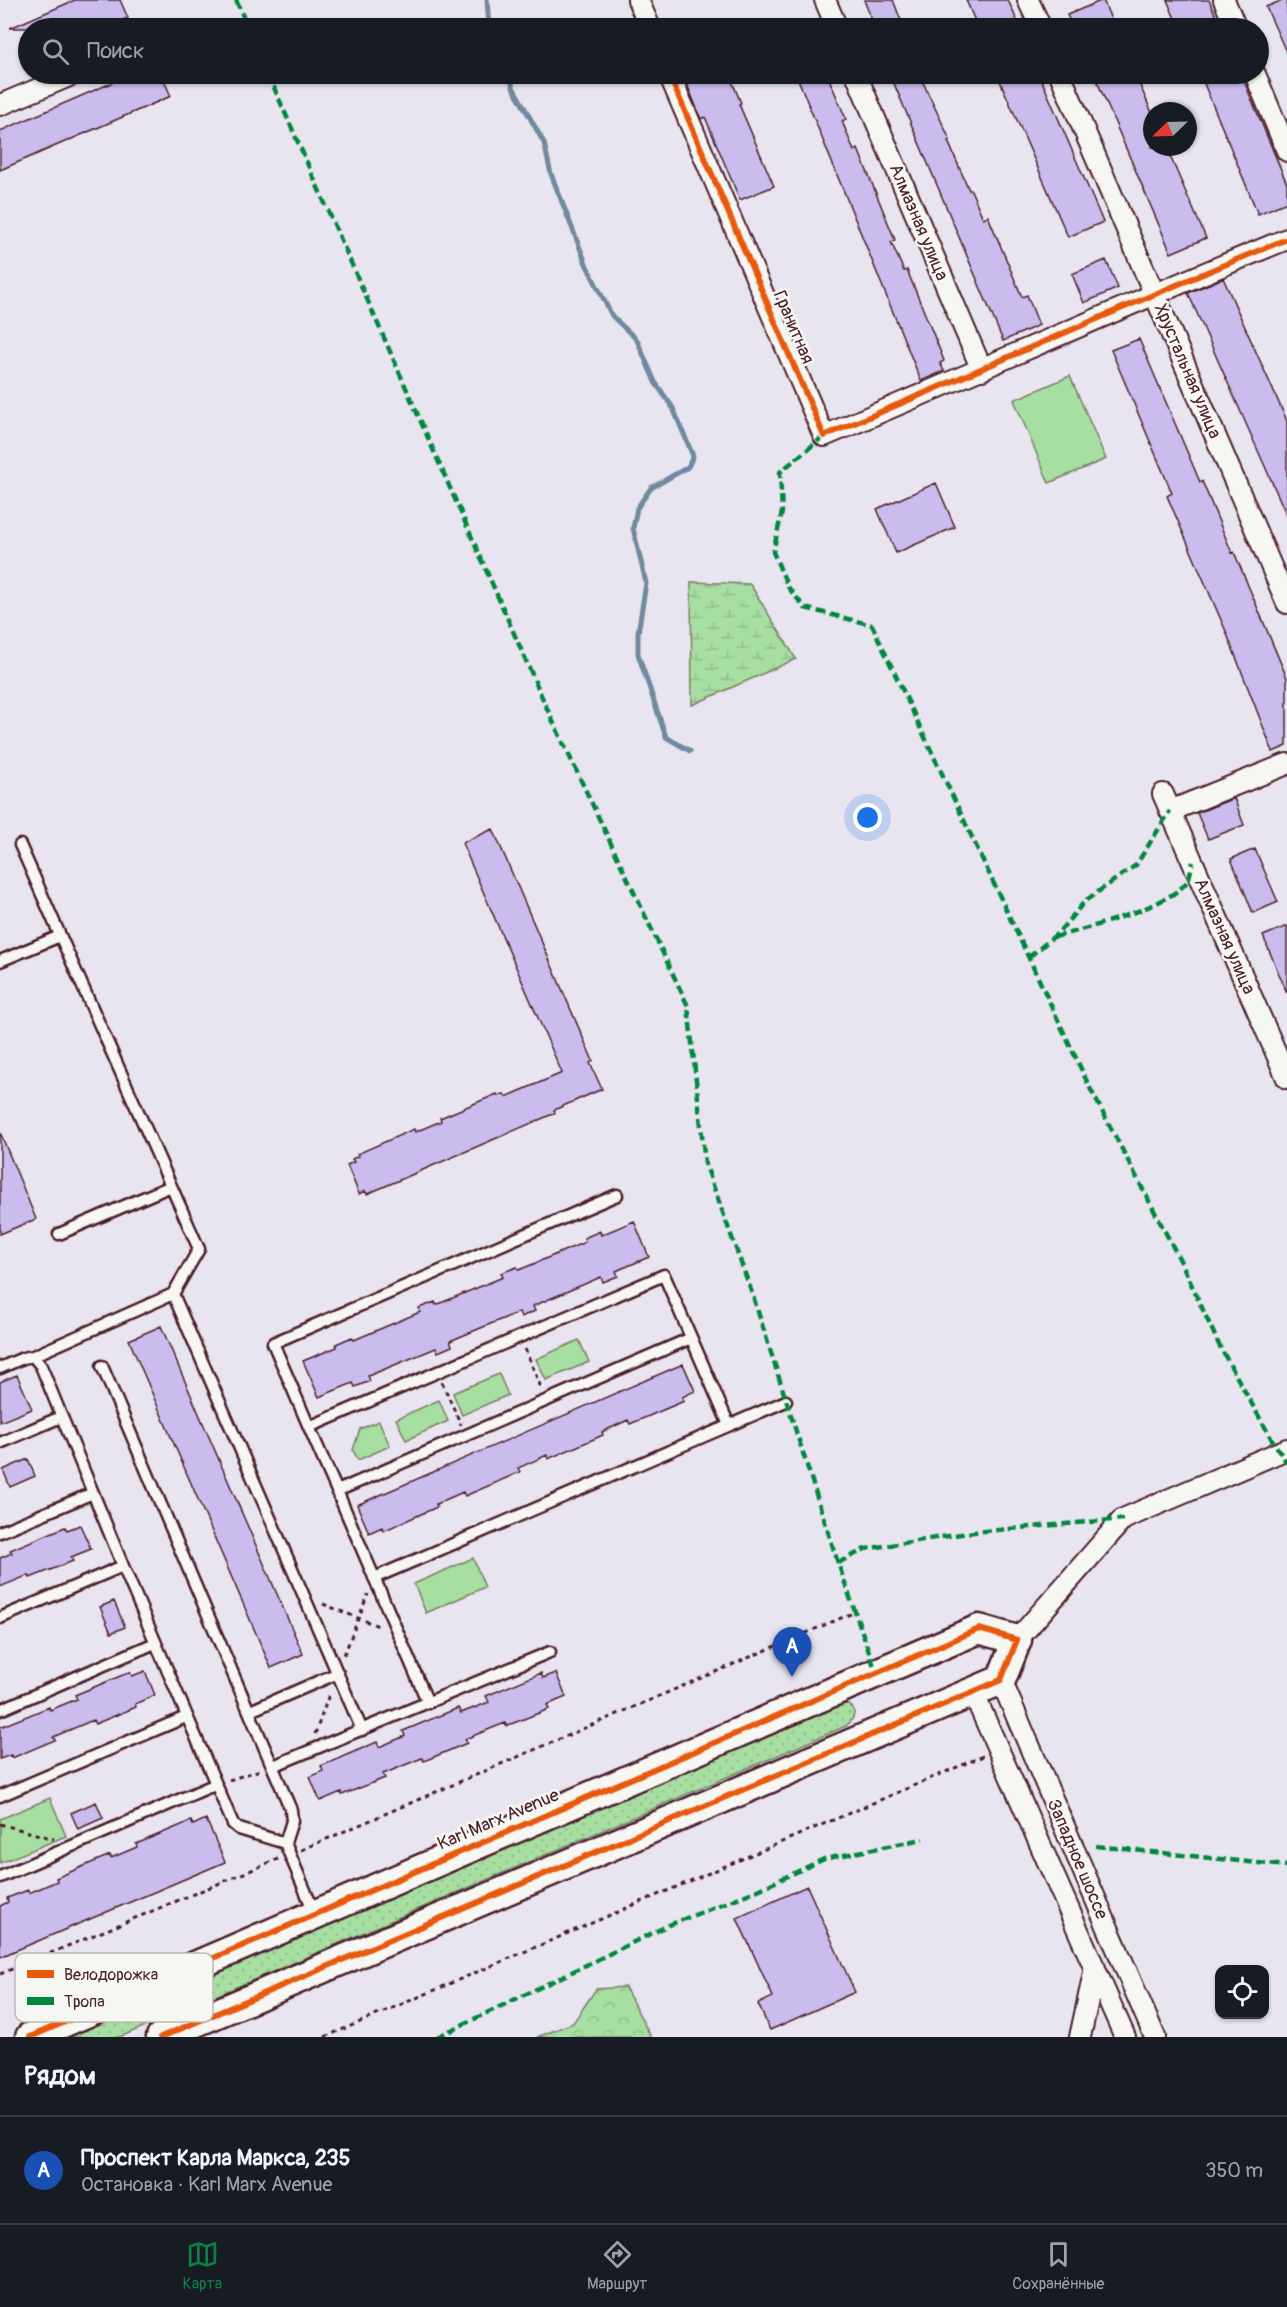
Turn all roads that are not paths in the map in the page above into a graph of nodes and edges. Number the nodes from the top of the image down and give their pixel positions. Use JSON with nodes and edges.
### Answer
{"nodes":[{"id":1,"x":638,"y":0,"type":"edge"},
{"id":2,"x":825,"y":0,"type":"edge"},
{"id":3,"x":1029,"y":0,"type":"edge"},
{"id":4,"x":1224,"y":0,"type":"edge"},
{"id":5,"x":646,"y":18,"type":"edge"},
{"id":6,"x":833,"y":18,"type":"edge"},
{"id":7,"x":1037,"y":18,"type":"edge"},
{"id":8,"x":1232,"y":18,"type":"edge"},
{"id":9,"x":50,"y":84,"type":"edge"},
{"id":10,"x":673,"y":84,"type":"edge"},
{"id":11,"x":860,"y":84,"type":"edge"},
{"id":12,"x":1064,"y":84,"type":"edge"},
{"id":13,"x":1259,"y":84,"type":"edge"},
{"id":14,"x":0,"y":105,"type":"edge"},
{"id":15,"x":1287,"y":151,"type":"edge"},
{"id":16,"x":1287,"y":239,"type":"edge"},
{"id":17,"x":1154,"y":293,"type":"junction"},
{"id":18,"x":982,"y":370,"type":"junction"},
{"id":19,"x":1287,"y":603,"type":"edge"},
{"id":20,"x":1287,"y":764,"type":"edge"},
{"id":21,"x":20,"y":845,"type":"dead end"},
{"id":22,"x":60,"y":936,"type":"junction"},
{"id":23,"x":0,"y":961,"type":"edge"},
{"id":24,"x":1287,"y":1078,"type":"edge"},
{"id":25,"x":171,"y":1186,"type":"junction"},
{"id":26,"x":617,"y":1195,"type":"dead end"},
{"id":27,"x":59,"y":1234,"type":"dead end"},
{"id":28,"x":173,"y":1294,"type":"junction"},
{"id":29,"x":691,"y":1338,"type":"junction"},
{"id":30,"x":33,"y":1356,"type":"junction"},
{"id":31,"x":102,"y":1366,"type":"dead end"},
{"id":32,"x":0,"y":1368,"type":"edge"},
{"id":33,"x":786,"y":1401,"type":"dead end"},
{"id":34,"x":61,"y":1417,"type":"junction"},
{"id":35,"x":729,"y":1425,"type":"junction"},
{"id":36,"x":309,"y":1427,"type":"junction"},
{"id":37,"x":0,"y":1443,"type":"edge"},
{"id":38,"x":1287,"y":1449,"type":"edge"},
{"id":39,"x":337,"y":1491,"type":"junction"},
{"id":40,"x":93,"y":1494,"type":"junction"},
{"id":41,"x":0,"y":1532,"type":"edge"},
{"id":42,"x":123,"y":1566,"type":"junction"},
{"id":43,"x":374,"y":1578,"type":"junction"},
{"id":44,"x":0,"y":1618,"type":"edge"},
{"id":45,"x":1017,"y":1641,"type":"junction"},
{"id":46,"x":155,"y":1643,"type":"junction"},
{"id":47,"x":550,"y":1652,"type":"dead end"},
{"id":48,"x":338,"y":1673,"type":"junction"},
{"id":49,"x":1001,"y":1680,"type":"junction"},
{"id":50,"x":973,"y":1692,"type":"junction"},
{"id":51,"x":428,"y":1703,"type":"junction"},
{"id":52,"x":0,"y":1710,"type":"edge"},
{"id":53,"x":250,"y":1711,"type":"junction"},
{"id":54,"x":186,"y":1717,"type":"junction"},
{"id":55,"x":362,"y":1730,"type":"junction"},
{"id":56,"x":273,"y":1766,"type":"junction"},
{"id":57,"x":216,"y":1785,"type":"junction"},
{"id":58,"x":0,"y":1796,"type":"edge"},
{"id":59,"x":285,"y":1843,"type":"junction"},
{"id":60,"x":0,"y":1878,"type":"edge"},
{"id":61,"x":315,"y":1914,"type":"junction"},
{"id":62,"x":213,"y":1958,"type":"edge"},
{"id":63,"x":1095,"y":1968,"type":"junction"},
{"id":64,"x":213,"y":2015,"type":"edge"},
{"id":65,"x":65,"y":2022,"type":"edge"},
{"id":66,"x":196,"y":2022,"type":"edge"},
{"id":67,"x":30,"y":2037,"type":"edge"},
{"id":68,"x":161,"y":2037,"type":"edge"},
{"id":69,"x":1080,"y":2037,"type":"edge"},
{"id":70,"x":1125,"y":2037,"type":"edge"},
{"id":71,"x":1155,"y":2037,"type":"edge"}],
"edges":[{"from":1,"to":5,"type":"street"},
{"from":2,"to":6,"type":"street"},
{"from":3,"to":7,"type":"street"},
{"from":4,"to":8,"type":"street"},
{"from":9,"to":14,"type":"street"},
{"from":10,"to":18,"type":"street","name":"Гранитная"},
{"from":11,"to":18,"type":"street","name":"Алмазная улица"},
{"from":12,"to":17,"type":"street","name":"Хрустальная улица"},
{"from":13,"to":15,"type":"street"},
{"from":16,"to":17,"type":"street"},
{"from":17,"to":18,"type":"street"},
{"from":17,"to":19,"type":"street","name":"Хрустальная улица"},
{"from":20,"to":24,"type":"street","name":"Алмазная улица"},
{"from":21,"to":22,"type":"lane"},
{"from":22,"to":23,"type":"lane"},
{"from":22,"to":25,"type":"lane"},
{"from":25,"to":27,"type":"lane"},
{"from":25,"to":28,"type":"lane"},
{"from":26,"to":36,"type":"lane"},
{"from":28,"to":30,"type":"lane"},
{"from":28,"to":48,"type":"lane"},
{"from":29,"to":35,"type":"lane"},
{"from":29,"to":36,"type":"lane"},
{"from":29,"to":39,"type":"lane"},
{"from":30,"to":32,"type":"lane"},
{"from":30,"to":34,"type":"lane"},
{"from":31,"to":53,"type":"lane"},
{"from":33,"to":35,"type":"lane"},
{"from":34,"to":37,"type":"lane"},
{"from":34,"to":40,"type":"lane"},
{"from":35,"to":43,"type":"lane"},
{"from":36,"to":39,"type":"lane"},
{"from":38,"to":45,"type":"street"},
{"from":39,"to":43,"type":"lane"},
{"from":40,"to":41,"type":"lane"},
{"from":40,"to":42,"type":"lane"},
{"from":42,"to":44,"type":"lane"},
{"from":42,"to":46,"type":"lane"},
{"from":43,"to":51,"type":"lane"},
{"from":45,"to":49,"type":"street"},
{"from":45,"to":61,"type":"street","name":"Karl Marx Avenue"},
{"from":46,"to":52,"type":"lane"},
{"from":46,"to":54,"type":"lane"},
{"from":47,"to":51,"type":"lane"},
{"from":48,"to":53,"type":"lane"},
{"from":48,"to":55,"type":"lane"},
{"from":49,"to":50,"type":"street"},
{"from":49,"to":71,"type":"street","name":"Западное шоссе"},
{"from":50,"to":63,"type":"street","name":"Западное шоссе"},
{"from":50,"to":64,"type":"street"},
{"from":51,"to":55,"type":"lane"},
{"from":53,"to":56,"type":"lane"},
{"from":54,"to":57,"type":"lane"},
{"from":54,"to":58,"type":"lane"},
{"from":55,"to":56,"type":"lane"},
{"from":56,"to":59,"type":"lane"},
{"from":57,"to":59,"type":"lane"},
{"from":57,"to":60,"type":"lane"},
{"from":59,"to":61,"type":"lane"},
{"from":61,"to":62,"type":"street","name":"Karl Marx Avenue"},
{"from":63,"to":69,"type":"street"},
{"from":63,"to":70,"type":"street","name":"Западное шоссе"},
{"from":65,"to":67,"type":"street","name":"Karl Marx Avenue"},
{"from":66,"to":68,"type":"street"}]}
